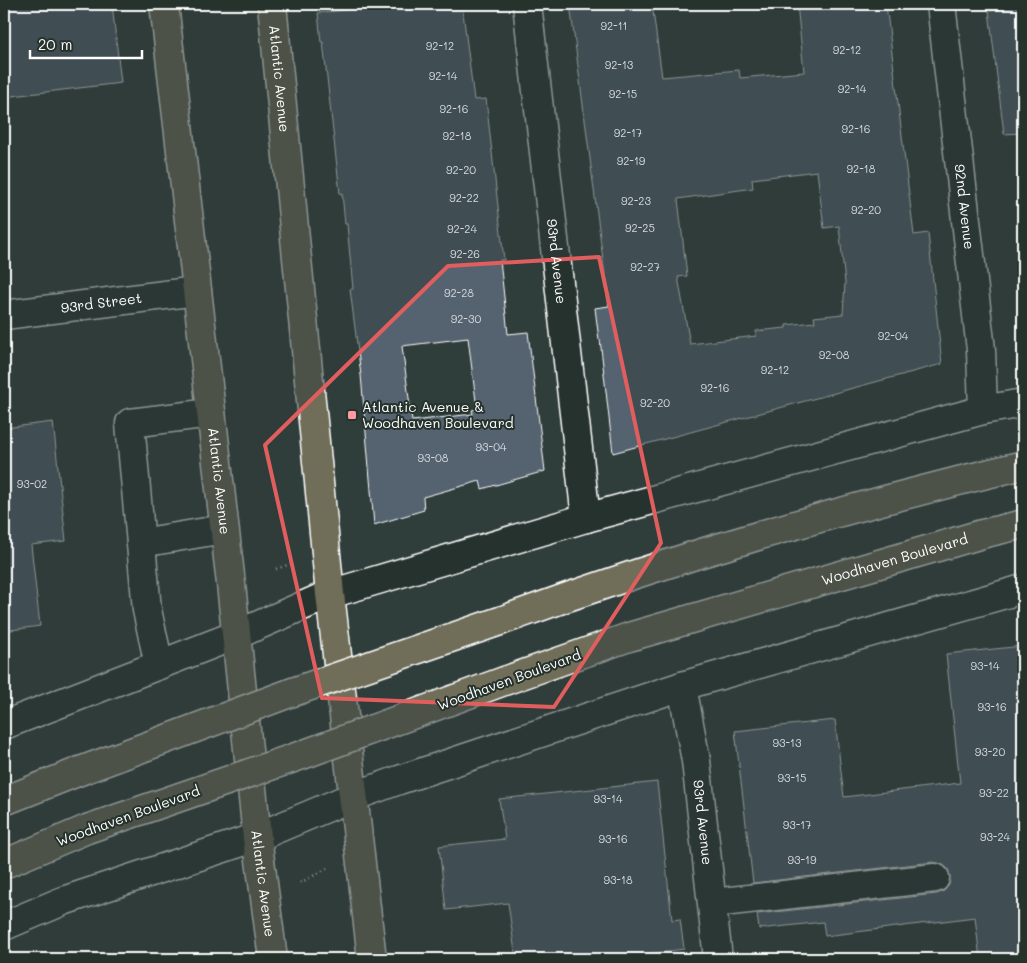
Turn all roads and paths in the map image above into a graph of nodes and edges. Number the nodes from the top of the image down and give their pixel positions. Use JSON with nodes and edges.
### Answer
{"nodes":[{"id":1,"x":164,"y":4,"type":"edge"},
{"id":2,"x":272,"y":4,"type":"edge"},
{"id":3,"x":527,"y":4,"type":"edge"},
{"id":4,"x":940,"y":4,"type":"edge"},
{"id":5,"x":197,"y":291,"type":"junction"},
{"id":6,"x":4,"y":315,"type":"edge"},
{"id":7,"x":1023,"y":403,"type":"edge"},
{"id":8,"x":983,"y":410,"type":"junction"},
{"id":9,"x":211,"y":413,"type":"junction"},
{"id":10,"x":1023,"y":465,"type":"edge"},
{"id":11,"x":586,"y":518,"type":"junction"},
{"id":12,"x":1023,"y":524,"type":"edge"},
{"id":13,"x":224,"y":529,"type":"junction"},
{"id":14,"x":141,"y":543,"type":"junction"},
{"id":15,"x":1023,"y":589,"type":"edge"},
{"id":16,"x":330,"y":594,"type":"junction"},
{"id":17,"x":236,"y":635,"type":"junction"},
{"id":18,"x":159,"y":665,"type":"junction"},
{"id":19,"x":682,"y":686,"type":"junction"},
{"id":20,"x":4,"y":726,"type":"edge"},
{"id":21,"x":352,"y":797,"type":"junction"},
{"id":22,"x":4,"y":801,"type":"edge"},
{"id":23,"x":257,"y":837,"type":"junction"},
{"id":24,"x":4,"y":864,"type":"edge"},
{"id":25,"x":330,"y":866,"type":"dead end"},
{"id":26,"x":936,"y":878,"type":"dead end"},
{"id":27,"x":300,"y":883,"type":"dead end"},
{"id":28,"x":713,"y":903,"type":"junction"},
{"id":29,"x":4,"y":926,"type":"edge"},
{"id":30,"x":273,"y":959,"type":"edge"},
{"id":31,"x":372,"y":959,"type":"edge"},
{"id":32,"x":718,"y":959,"type":"edge"}],
"edges":[{"from":1,"to":5,"type":"main road","name":"Atlantic Avenue"},
{"from":2,"to":16,"type":"main road","name":"Atlantic Avenue"},
{"from":3,"to":11,"type":"street","name":"93rd Avenue"},
{"from":4,"to":8,"type":"street","name":"92nd Avenue"},
{"from":5,"to":6,"type":"street","name":"93rd Street"},
{"from":5,"to":9,"type":"main road","name":"Atlantic Avenue"},
{"from":7,"to":8,"type":"street"},
{"from":8,"to":11,"type":"street"},
{"from":9,"to":13,"type":"main road","name":"Atlantic Avenue"},
{"from":9,"to":14,"type":"street"},
{"from":10,"to":22,"type":"main road","bridge":true},
{"from":11,"to":16,"type":"street"},
{"from":12,"to":24,"type":"main road","name":"Woodhaven Boulevard","bridge":true},
{"from":13,"to":14,"type":"street"},
{"from":13,"to":17,"type":"main road","name":"Atlantic Avenue"},
{"from":14,"to":18,"type":"street"},
{"from":15,"to":19,"type":"street"},
{"from":16,"to":17,"type":"street"},
{"from":16,"to":21,"type":"main road","name":"Atlantic Avenue"},
{"from":17,"to":18,"type":"street"},
{"from":17,"to":23,"type":"main road","name":"Atlantic Avenue"},
{"from":18,"to":20,"type":"street"},
{"from":19,"to":21,"type":"street"},
{"from":19,"to":28,"type":"street","name":"93rd Avenue"},
{"from":21,"to":23,"type":"street"},
{"from":21,"to":31,"type":"main road","name":"Atlantic Avenue"},
{"from":23,"to":29,"type":"street"},
{"from":23,"to":30,"type":"main road","name":"Atlantic Avenue"},
{"from":25,"to":27,"type":"path"},
{"from":26,"to":28,"type":"street"},
{"from":28,"to":32,"type":"street","name":"93rd Avenue"}]}
